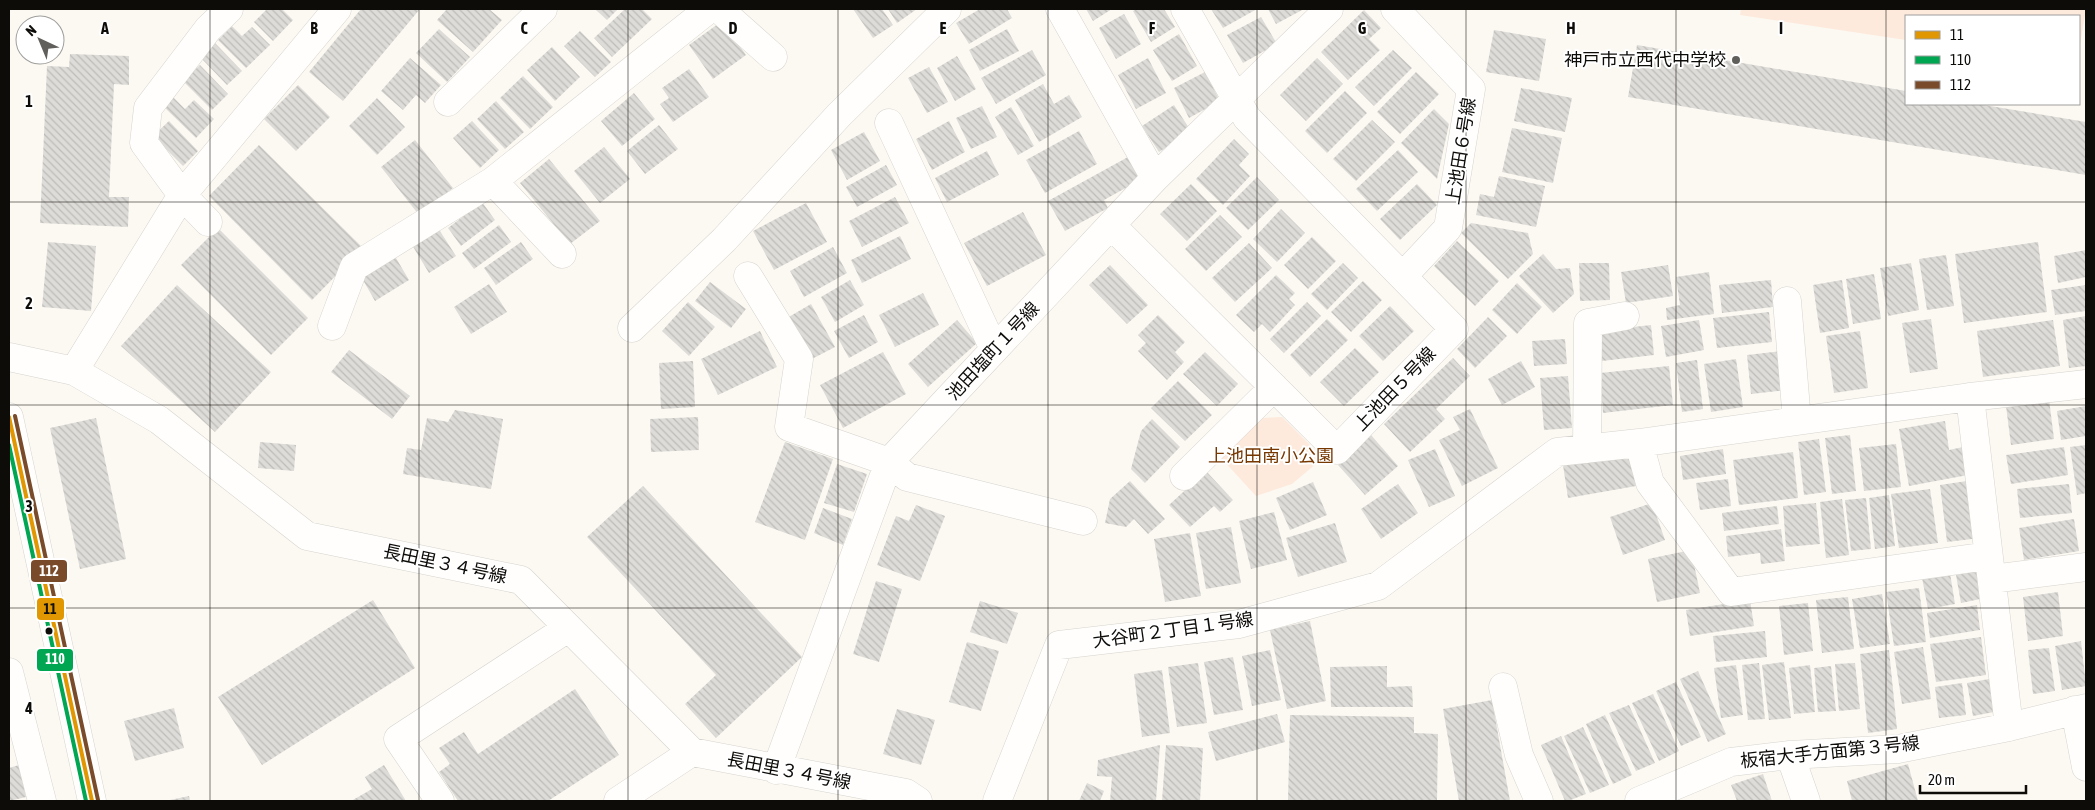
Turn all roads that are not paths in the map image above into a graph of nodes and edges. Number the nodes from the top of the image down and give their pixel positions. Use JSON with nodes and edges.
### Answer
{"nodes":[{"id":1,"x":229,"y":9,"type":"edge"},
{"id":2,"x":337,"y":9,"type":"edge"},
{"id":3,"x":544,"y":9,"type":"edge"},
{"id":4,"x":709,"y":9,"type":"edge"},
{"id":5,"x":719,"y":9,"type":"edge"},
{"id":6,"x":947,"y":9,"type":"edge"},
{"id":7,"x":1060,"y":9,"type":"edge"},
{"id":8,"x":1185,"y":9,"type":"edge"},
{"id":9,"x":1329,"y":9,"type":"edge"},
{"id":10,"x":1395,"y":9,"type":"edge"},
{"id":11,"x":773,"y":57,"type":"dead end"},
{"id":12,"x":1237,"y":99,"type":"junction"},
{"id":13,"x":448,"y":102,"type":"dead end"},
{"id":14,"x":889,"y":123,"type":"dead end"},
{"id":15,"x":1155,"y":178,"type":"junction"},
{"id":16,"x":494,"y":181,"type":"junction"},
{"id":17,"x":182,"y":195,"type":"junction"},
{"id":18,"x":208,"y":222,"type":"dead end"},
{"id":19,"x":1112,"y":226,"type":"junction"},
{"id":20,"x":562,"y":254,"type":"dead end"},
{"id":21,"x":748,"y":276,"type":"dead end"},
{"id":22,"x":1403,"y":276,"type":"junction"},
{"id":23,"x":1787,"y":301,"type":"dead end"},
{"id":24,"x":1625,"y":316,"type":"dead end"},
{"id":25,"x":332,"y":326,"type":"dead end"},
{"id":26,"x":632,"y":328,"type":"dead end"},
{"id":27,"x":994,"y":349,"type":"junction"},
{"id":28,"x":9,"y":357,"type":"edge"},
{"id":29,"x":74,"y":372,"type":"junction"},
{"id":30,"x":2086,"y":384,"type":"edge"},
{"id":31,"x":1274,"y":387,"type":"junction"},
{"id":32,"x":1970,"y":397,"type":"junction"},
{"id":33,"x":9,"y":417,"type":"edge"},
{"id":34,"x":1797,"y":421,"type":"junction"},
{"id":35,"x":1639,"y":444,"type":"junction"},
{"id":36,"x":1587,"y":449,"type":"junction"},
{"id":37,"x":889,"y":462,"type":"junction"},
{"id":38,"x":1184,"y":476,"type":"dead end"},
{"id":39,"x":1083,"y":521,"type":"dead end"},
{"id":40,"x":2086,"y":567,"type":"edge"},
{"id":41,"x":1990,"y":568,"type":"junction"},
{"id":42,"x":568,"y":628,"type":"junction"},
{"id":43,"x":9,"y":672,"type":"edge"},
{"id":44,"x":1503,"y":687,"type":"dead end"},
{"id":45,"x":2081,"y":709,"type":"edge"},
{"id":46,"x":2009,"y":727,"type":"junction"},
{"id":47,"x":692,"y":752,"type":"junction"},
{"id":48,"x":1790,"y":755,"type":"junction"},
{"id":49,"x":2086,"y":767,"type":"edge"},
{"id":50,"x":776,"y":770,"type":"junction"},
{"id":51,"x":42,"y":801,"type":"edge"},
{"id":52,"x":92,"y":801,"type":"edge"},
{"id":53,"x":440,"y":801,"type":"edge"},
{"id":54,"x":618,"y":801,"type":"edge"},
{"id":55,"x":918,"y":801,"type":"edge"},
{"id":56,"x":996,"y":801,"type":"edge"},
{"id":57,"x":1539,"y":801,"type":"edge"},
{"id":58,"x":1639,"y":801,"type":"edge"},
{"id":59,"x":1806,"y":801,"type":"edge"}],
"edges":[{"from":1,"to":17,"type":"street"},
{"from":2,"to":17,"type":"street"},
{"from":3,"to":13,"type":"street"},
{"from":4,"to":16,"type":"street"},
{"from":5,"to":11,"type":"street"},
{"from":6,"to":26,"type":"street"},
{"from":7,"to":15,"type":"street"},
{"from":8,"to":12,"type":"street","name":"上池田５号線"},
{"from":9,"to":12,"type":"street","name":"池田塩町１号線"},
{"from":10,"to":22,"type":"street","name":"上池田６号線"},
{"from":12,"to":15,"type":"street","name":"池田塩町１号線"},
{"from":12,"to":22,"type":"street","name":"上池田５号線"},
{"from":14,"to":27,"type":"street"},
{"from":15,"to":19,"type":"street","name":"池田塩町１号線"},
{"from":16,"to":20,"type":"street"},
{"from":16,"to":25,"type":"street"},
{"from":17,"to":18,"type":"street"},
{"from":17,"to":29,"type":"street"},
{"from":19,"to":27,"type":"street","name":"池田塩町１号線"},
{"from":19,"to":31,"type":"street","name":"上池田５号線"},
{"from":21,"to":37,"type":"street"},
{"from":22,"to":31,"type":"street","name":"上池田５号線"},
{"from":23,"to":34,"type":"street"},
{"from":24,"to":36,"type":"street"},
{"from":27,"to":37,"type":"street","name":"池田塩町１号線"},
{"from":28,"to":29,"type":"street","name":"長田里３４号線"},
{"from":29,"to":42,"type":"street","name":"長田里３４号線"},
{"from":30,"to":32,"type":"street"},
{"from":31,"to":38,"type":"street"},
{"from":32,"to":34,"type":"street"},
{"from":32,"to":41,"type":"street"},
{"from":33,"to":52,"type":"street"},
{"from":34,"to":35,"type":"street"},
{"from":35,"to":36,"type":"street"},
{"from":35,"to":41,"type":"street"},
{"from":36,"to":56,"type":"street","name":"大谷町２丁目１号線"},
{"from":37,"to":39,"type":"street"},
{"from":37,"to":50,"type":"street","name":"池田塩町１号線"},
{"from":40,"to":41,"type":"street"},
{"from":41,"to":46,"type":"street"},
{"from":42,"to":47,"type":"street","name":"長田里３４号線"},
{"from":42,"to":53,"type":"street"},
{"from":43,"to":51,"type":"street"},
{"from":44,"to":57,"type":"street"},
{"from":45,"to":46,"type":"street","name":"板宿大手方面第３号線"},
{"from":45,"to":49,"type":"street"},
{"from":46,"to":48,"type":"street","name":"板宿大手方面第３号線"},
{"from":47,"to":50,"type":"street","name":"長田里３４号線"},
{"from":47,"to":54,"type":"street"},
{"from":48,"to":58,"type":"street","name":"板宿大手方面第３号線"},
{"from":48,"to":59,"type":"street"},
{"from":50,"to":55,"type":"street","name":"長田里３４号線"}]}
